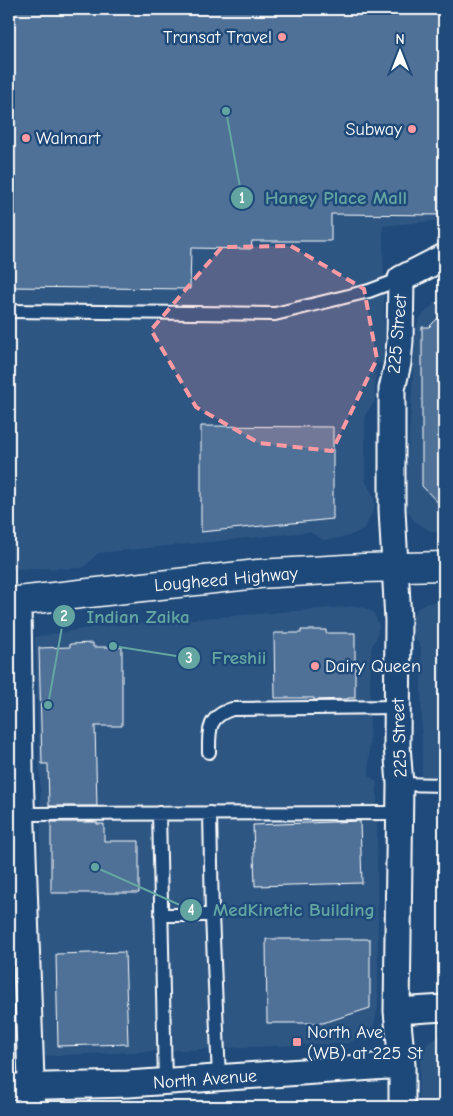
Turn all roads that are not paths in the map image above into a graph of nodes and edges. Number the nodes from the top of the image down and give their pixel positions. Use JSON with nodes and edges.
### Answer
{"nodes":[{"id":1,"x":444,"y":256,"type":"edge"},
{"id":2,"x":401,"y":279,"type":"junction"},
{"id":3,"x":9,"y":311,"type":"edge"},
{"id":4,"x":444,"y":566,"type":"edge"},
{"id":5,"x":395,"y":567,"type":"junction"},
{"id":6,"x":13,"y":601,"type":"edge"},
{"id":7,"x":397,"y":707,"type":"junction"},
{"id":8,"x":209,"y":752,"type":"dead end"},
{"id":9,"x":400,"y":784,"type":"junction"},
{"id":10,"x":444,"y":785,"type":"edge"},
{"id":11,"x":159,"y":813,"type":"junction"},
{"id":12,"x":210,"y":813,"type":"junction"},
{"id":13,"x":400,"y":813,"type":"junction"},
{"id":14,"x":22,"y":814,"type":"junction"},
{"id":15,"x":162,"y":915,"type":"junction"},
{"id":16,"x":212,"y":915,"type":"junction"},
{"id":17,"x":444,"y":1008,"type":"edge"},
{"id":18,"x":397,"y":1011,"type":"junction"},
{"id":19,"x":402,"y":1065,"type":"junction"},
{"id":20,"x":219,"y":1078,"type":"junction"},
{"id":21,"x":166,"y":1082,"type":"junction"},
{"id":22,"x":24,"y":1094,"type":"edge"},
{"id":23,"x":402,"y":1107,"type":"edge"}],
"edges":[{"from":1,"to":2,"type":"street"},
{"from":2,"to":3,"type":"lane"},
{"from":2,"to":5,"type":"street","name":"225 Street"},
{"from":4,"to":5,"type":"main road","name":"Lougheed Highway"},
{"from":5,"to":6,"type":"main road","name":"Lougheed Highway"},
{"from":5,"to":7,"type":"street","name":"225 Street"},
{"from":6,"to":14,"type":"street"},
{"from":7,"to":8,"type":"lane"},
{"from":7,"to":9,"type":"street","name":"225 Street"},
{"from":9,"to":10,"type":"lane"},
{"from":9,"to":13,"type":"street","name":"225 Street"},
{"from":11,"to":12,"type":"lane"},
{"from":11,"to":14,"type":"lane"},
{"from":11,"to":15,"type":"lane"},
{"from":12,"to":13,"type":"lane"},
{"from":12,"to":16,"type":"lane"},
{"from":13,"to":18,"type":"street","name":"225 Street"},
{"from":14,"to":22,"type":"street"},
{"from":15,"to":16,"type":"lane"},
{"from":15,"to":21,"type":"lane"},
{"from":16,"to":20,"type":"lane"},
{"from":17,"to":18,"type":"street"},
{"from":18,"to":19,"type":"street","name":"225 Street"},
{"from":19,"to":20,"type":"street","name":"North Avenue"},
{"from":19,"to":23,"type":"street","name":"225 Street"},
{"from":20,"to":21,"type":"street","name":"North Avenue"},
{"from":21,"to":22,"type":"street","name":"North Avenue"}]}
